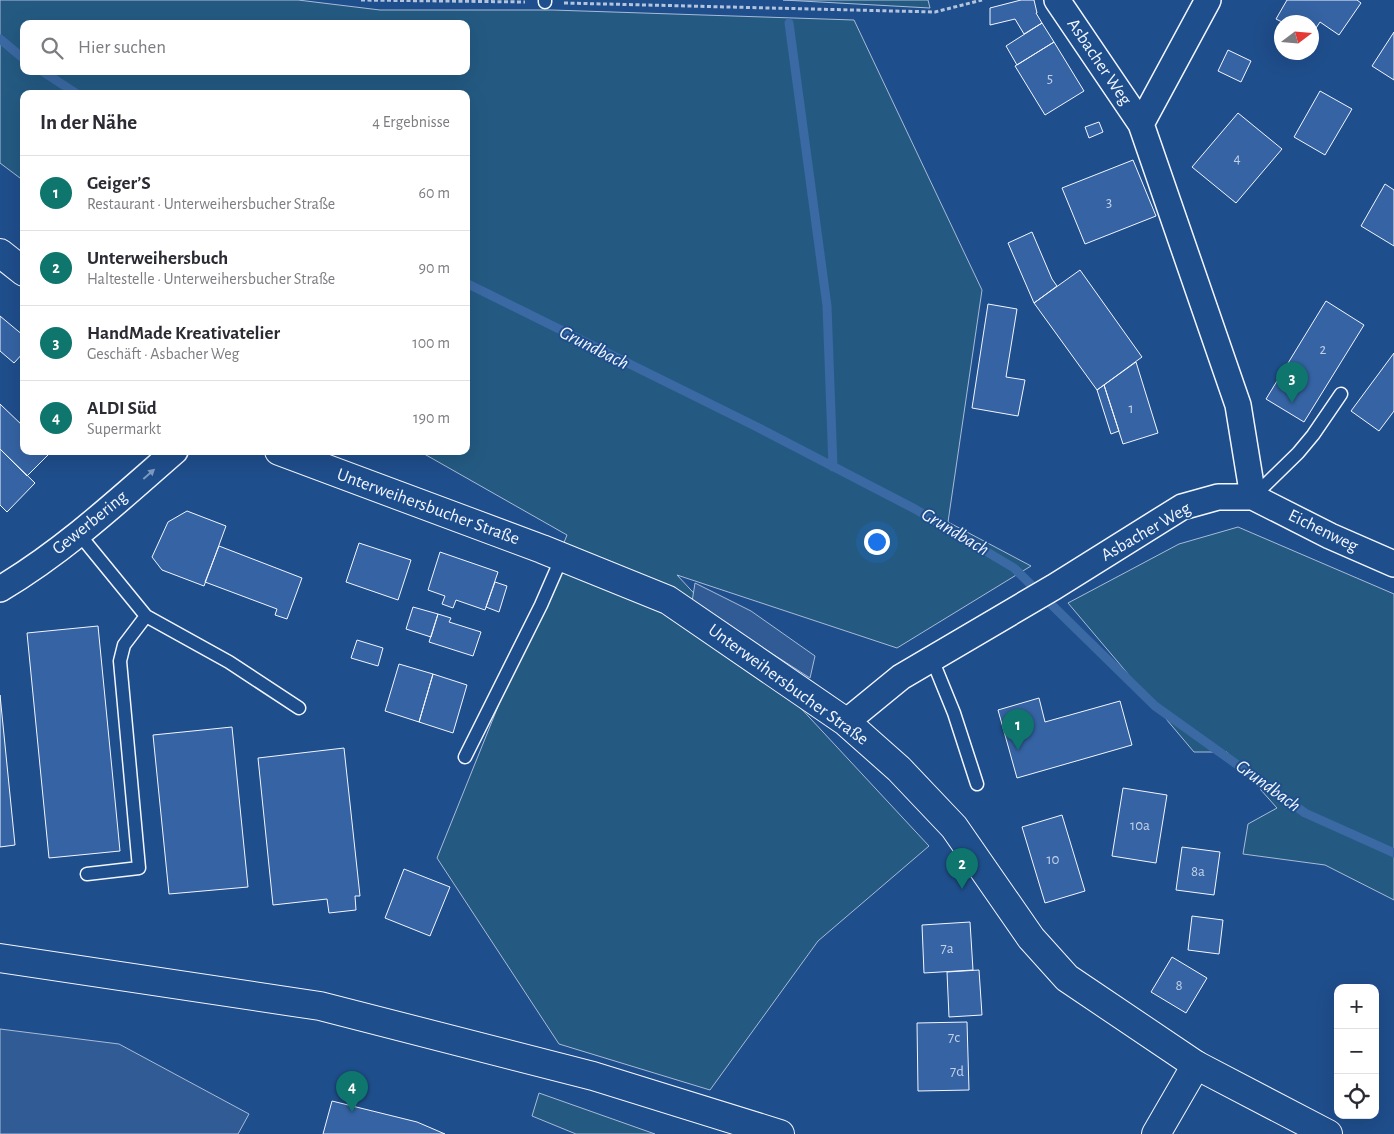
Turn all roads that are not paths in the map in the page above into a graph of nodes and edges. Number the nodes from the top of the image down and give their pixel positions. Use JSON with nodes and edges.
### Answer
{"nodes":[{"id":1,"x":1057,"y":0,"type":"edge"},
{"id":2,"x":1208,"y":0,"type":"edge"},
{"id":3,"x":1141,"y":124,"type":"junction"},
{"id":4,"x":0,"y":253,"type":"edge"},
{"id":5,"x":20,"y":269,"type":"edge"},
{"id":6,"x":1341,"y":394,"type":"dead end"},
{"id":7,"x":171,"y":455,"type":"edge"},
{"id":8,"x":290,"y":455,"type":"edge"},
{"id":9,"x":1253,"y":497,"type":"junction"},
{"id":10,"x":79,"y":534,"type":"junction"},
{"id":11,"x":562,"y":557,"type":"junction"},
{"id":12,"x":1394,"y":564,"type":"edge"},
{"id":13,"x":0,"y":589,"type":"edge"},
{"id":14,"x":146,"y":616,"type":"junction"},
{"id":15,"x":932,"y":659,"type":"junction"},
{"id":16,"x":298,"y":708,"type":"dead end"},
{"id":17,"x":846,"y":722,"type":"junction"},
{"id":18,"x":465,"y":757,"type":"dead end"},
{"id":19,"x":977,"y":784,"type":"dead end"},
{"id":20,"x":87,"y":874,"type":"dead end"},
{"id":21,"x":0,"y":958,"type":"edge"},
{"id":22,"x":1196,"y":1065,"type":"junction"},
{"id":23,"x":780,"y":1134,"type":"edge"},
{"id":24,"x":1156,"y":1134,"type":"edge"},
{"id":25,"x":1328,"y":1134,"type":"edge"}],
"edges":[{"from":1,"to":3,"type":"street","name":"Asbacher Weg"},
{"from":2,"to":3,"type":"street","name":"Asbacher Weg"},
{"from":3,"to":9,"type":"street","name":"Asbacher Weg"},
{"from":4,"to":5,"type":"street"},
{"from":6,"to":9,"type":"lane"},
{"from":10,"to":7,"type":"street","name":"Gewerbering","one_way":true},
{"from":8,"to":11,"type":"street","name":"Unterweihersbucher Straße"},
{"from":9,"to":12,"type":"street","name":"Eichenweg"},
{"from":9,"to":15,"type":"street","name":"Asbacher Weg"},
{"from":10,"to":13,"type":"street","name":"Gewerbering"},
{"from":10,"to":14,"type":"lane"},
{"from":11,"to":17,"type":"street","name":"Unterweihersbucher Straße"},
{"from":11,"to":18,"type":"lane"},
{"from":14,"to":16,"type":"lane"},
{"from":14,"to":20,"type":"lane"},
{"from":15,"to":17,"type":"street","name":"Asbacher Weg"},
{"from":15,"to":19,"type":"lane"},
{"from":17,"to":22,"type":"street","name":"Unterweihersbucher Straße"},
{"from":21,"to":23,"type":"street"},
{"from":22,"to":24,"type":"street"},
{"from":22,"to":25,"type":"street","name":"Unterweihersbucher Straße"}]}
